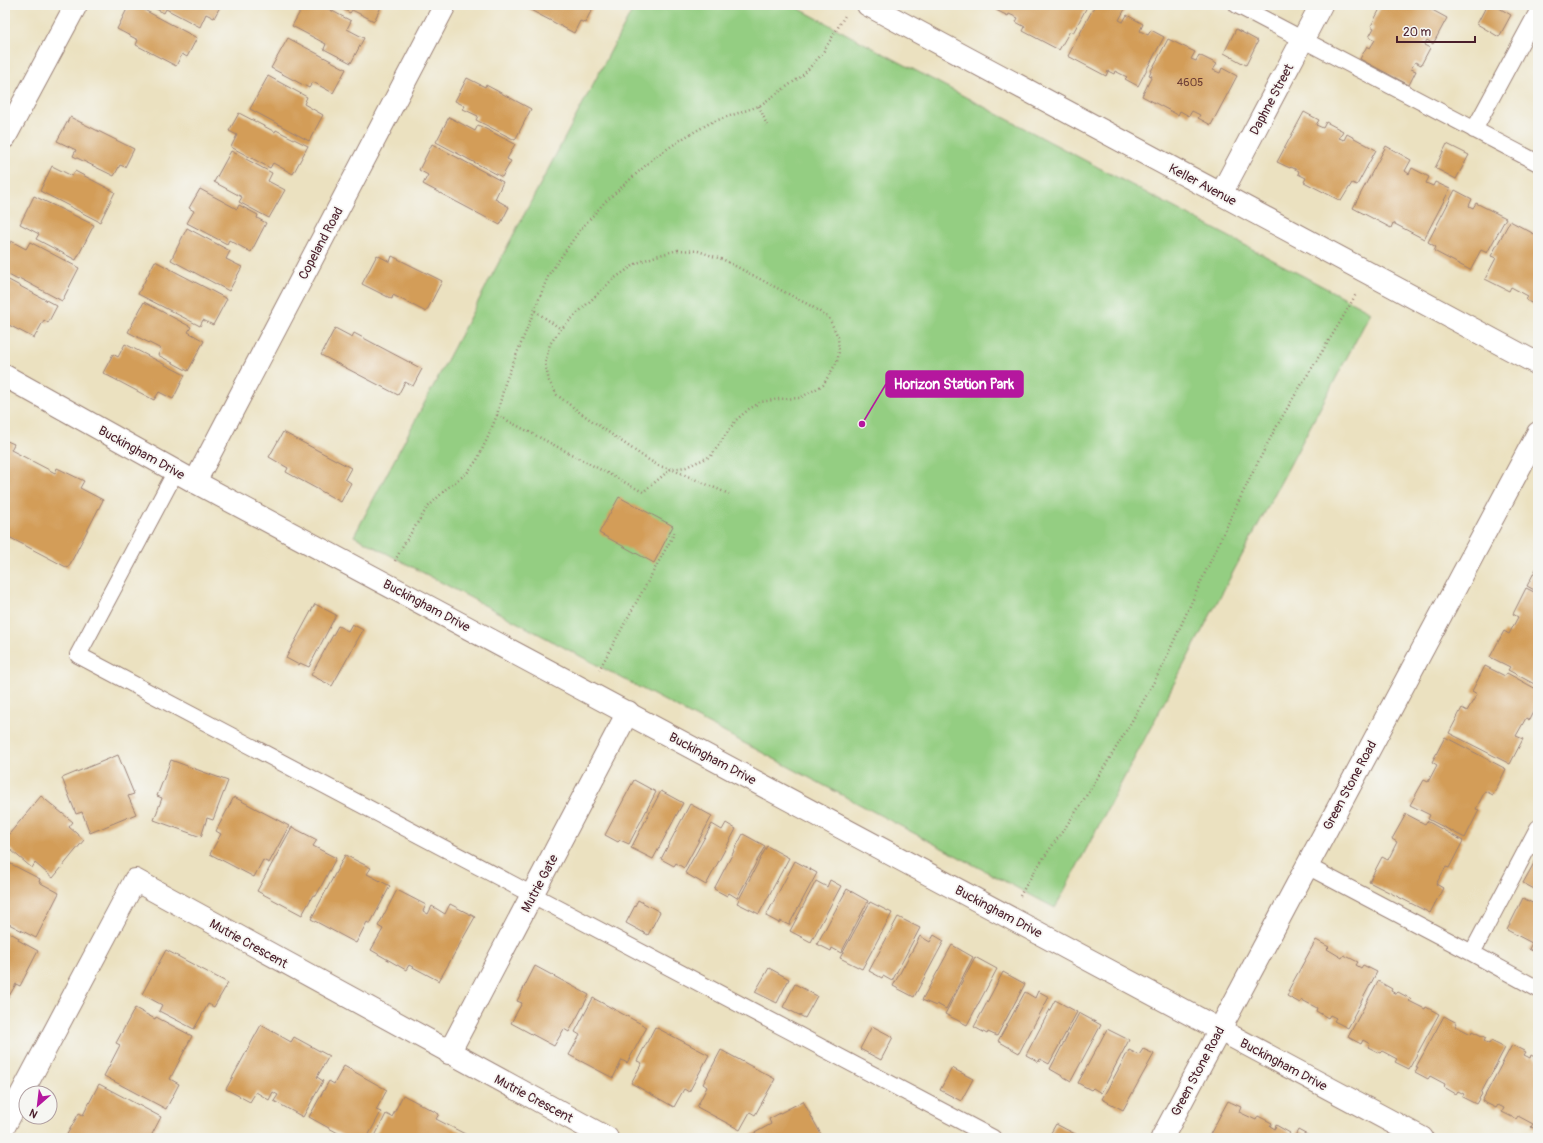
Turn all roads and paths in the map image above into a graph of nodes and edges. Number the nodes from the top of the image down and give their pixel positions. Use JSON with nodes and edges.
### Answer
{"nodes":[{"id":1,"x":76,"y":5,"type":"edge"},
{"id":2,"x":446,"y":5,"type":"edge"},
{"id":3,"x":1237,"y":5,"type":"edge"},
{"id":4,"x":1321,"y":5,"type":"edge"},
{"id":5,"x":882,"y":8,"type":"edge"},
{"id":6,"x":1538,"y":11,"type":"edge"},
{"id":7,"x":847,"y":12,"type":"dead end"},
{"id":8,"x":1302,"y":40,"type":"junction"},
{"id":9,"x":759,"y":106,"type":"junction"},
{"id":10,"x":767,"y":125,"type":"dead end"},
{"id":11,"x":1474,"y":130,"type":"junction"},
{"id":12,"x":5,"y":137,"type":"edge"},
{"id":13,"x":1538,"y":164,"type":"edge"},
{"id":14,"x":1221,"y":194,"type":"junction"},
{"id":15,"x":1367,"y":272,"type":"junction"},
{"id":16,"x":535,"y":311,"type":"junction"},
{"id":17,"x":561,"y":329,"type":"junction"},
{"id":18,"x":1538,"y":364,"type":"edge"},
{"id":19,"x":5,"y":376,"type":"edge"},
{"id":20,"x":497,"y":415,"type":"junction"},
{"id":21,"x":1538,"y":433,"type":"edge"},
{"id":22,"x":671,"y":469,"type":"junction"},
{"id":23,"x":176,"y":471,"type":"junction"},
{"id":24,"x":195,"y":482,"type":"junction"},
{"id":25,"x":728,"y":494,"type":"dead end"},
{"id":26,"x":675,"y":532,"type":"dead end"},
{"id":27,"x":385,"y":582,"type":"junction"},
{"id":28,"x":587,"y":691,"type":"junction"},
{"id":29,"x":628,"y":712,"type":"junction"},
{"id":30,"x":1538,"y":828,"type":"edge"},
{"id":31,"x":1307,"y":866,"type":"junction"},
{"id":32,"x":533,"y":895,"type":"junction"},
{"id":33,"x":1010,"y":916,"type":"junction"},
{"id":34,"x":1472,"y":952,"type":"junction"},
{"id":35,"x":1538,"y":989,"type":"edge"},
{"id":36,"x":1219,"y":1029,"type":"junction"},
{"id":37,"x":449,"y":1053,"type":"junction"},
{"id":38,"x":5,"y":1125,"type":"edge"},
{"id":39,"x":607,"y":1138,"type":"edge"},
{"id":40,"x":993,"y":1138,"type":"edge"},
{"id":41,"x":1162,"y":1138,"type":"edge"},
{"id":42,"x":1422,"y":1138,"type":"edge"}],
"edges":[{"from":1,"to":12,"type":"street"},
{"from":2,"to":24,"type":"street","name":"Copeland Road"},
{"from":3,"to":8,"type":"lane"},
{"from":4,"to":8,"type":"street","name":"Daphne Street"},
{"from":5,"to":14,"type":"street","name":"Keller Avenue"},
{"from":6,"to":11,"type":"lane"},
{"from":7,"to":9,"type":"path"},
{"from":8,"to":11,"type":"lane"},
{"from":8,"to":14,"type":"street","name":"Daphne Street"},
{"from":9,"to":10,"type":"path"},
{"from":9,"to":16,"type":"path"},
{"from":11,"to":13,"type":"lane"},
{"from":14,"to":15,"type":"street","name":"Keller Avenue"},
{"from":15,"to":18,"type":"street","name":"Keller Avenue"},
{"from":15,"to":33,"type":"path"},
{"from":16,"to":17,"type":"path"},
{"from":16,"to":20,"type":"path"},
{"from":17,"to":22,"type":"path"},
{"from":17,"to":22,"type":"path"},
{"from":19,"to":23,"type":"street","name":"Buckingham Drive"},
{"from":20,"to":22,"type":"path"},
{"from":20,"to":27,"type":"path"},
{"from":21,"to":31,"type":"street","name":"Green Stone Road"},
{"from":22,"to":25,"type":"path"},
{"from":23,"to":24,"type":"street","name":"Buckingham Drive"},
{"from":23,"to":32,"type":"lane"},
{"from":24,"to":27,"type":"street","name":"Buckingham Drive"},
{"from":26,"to":28,"type":"path"},
{"from":27,"to":28,"type":"street","name":"Buckingham Drive"},
{"from":28,"to":29,"type":"street","name":"Buckingham Drive"},
{"from":29,"to":32,"type":"street","name":"Mutrie Gate"},
{"from":29,"to":33,"type":"street","name":"Buckingham Drive"},
{"from":30,"to":34,"type":"lane"},
{"from":31,"to":34,"type":"lane"},
{"from":31,"to":36,"type":"street","name":"Green Stone Road"},
{"from":32,"to":37,"type":"street","name":"Mutrie Gate"},
{"from":32,"to":40,"type":"lane"},
{"from":33,"to":36,"type":"street","name":"Buckingham Drive"},
{"from":34,"to":35,"type":"lane"},
{"from":36,"to":41,"type":"street","name":"Green Stone Road"},
{"from":36,"to":42,"type":"street","name":"Buckingham Drive"},
{"from":37,"to":38,"type":"street","name":"Mutrie Crescent"},
{"from":37,"to":39,"type":"street","name":"Mutrie Crescent"}]}
